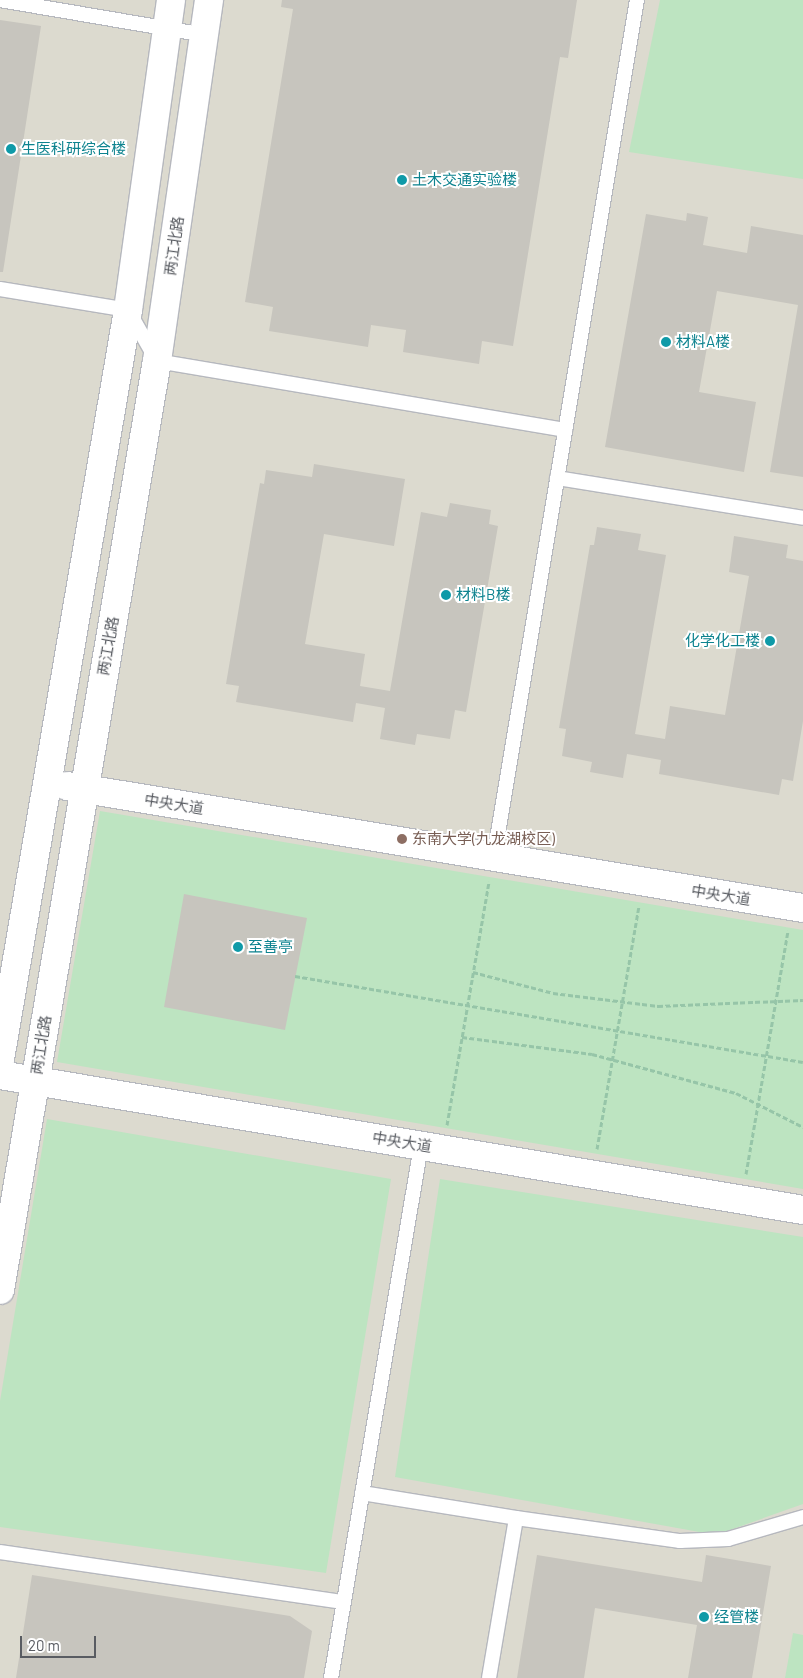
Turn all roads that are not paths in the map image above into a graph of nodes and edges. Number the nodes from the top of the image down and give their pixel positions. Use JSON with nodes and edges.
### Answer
{"nodes":[{"id":1,"x":0,"y":0,"type":"edge"},
{"id":2,"x":170,"y":0,"type":"edge"},
{"id":3,"x":209,"y":0,"type":"edge"},
{"id":4,"x":637,"y":0,"type":"edge"},
{"id":5,"x":168,"y":28,"type":"junction"},
{"id":6,"x":205,"y":35,"type":"junction"},
{"id":7,"x":0,"y":289,"type":"edge"},
{"id":8,"x":128,"y":310,"type":"junction"},
{"id":9,"x":157,"y":361,"type":"junction"},
{"id":10,"x":565,"y":430,"type":"junction"},
{"id":11,"x":557,"y":478,"type":"junction"},
{"id":12,"x":803,"y":518,"type":"edge"},
{"id":13,"x":47,"y":783,"type":"junction"},
{"id":14,"x":84,"y":789,"type":"junction"},
{"id":15,"x":494,"y":857,"type":"junction"},
{"id":16,"x":798,"y":907,"type":"edge"},
{"id":17,"x":0,"y":1059,"type":"edge"},
{"id":18,"x":0,"y":1075,"type":"edge"},
{"id":19,"x":35,"y":1081,"type":"junction"},
{"id":20,"x":432,"y":1147,"type":"junction"},
{"id":21,"x":803,"y":1210,"type":"edge"},
{"id":22,"x":0,"y":1290,"type":"edge"},
{"id":23,"x":362,"y":1492,"type":"junction"},
{"id":24,"x":803,"y":1517,"type":"edge"},
{"id":25,"x":516,"y":1518,"type":"junction"},
{"id":26,"x":0,"y":1552,"type":"edge"},
{"id":27,"x":344,"y":1602,"type":"junction"},
{"id":28,"x":331,"y":1678,"type":"edge"},
{"id":29,"x":490,"y":1678,"type":"edge"}],
"edges":[{"from":1,"to":5,"type":"lane"},
{"from":2,"to":5,"type":"street"},
{"from":3,"to":6,"type":"street","name":"两江北路"},
{"from":4,"to":10,"type":"lane"},
{"from":5,"to":6,"type":"lane"},
{"from":5,"to":8,"type":"street"},
{"from":6,"to":9,"type":"street","name":"两江北路"},
{"from":7,"to":8,"type":"lane"},
{"from":8,"to":9,"type":"lane"},
{"from":8,"to":13,"type":"street"},
{"from":9,"to":10,"type":"lane"},
{"from":9,"to":14,"type":"street","name":"两江北路"},
{"from":10,"to":11,"type":"lane"},
{"from":11,"to":12,"type":"lane"},
{"from":11,"to":15,"type":"lane"},
{"from":13,"to":14,"type":"street","name":"中央大道"},
{"from":13,"to":17,"type":"street"},
{"from":14,"to":15,"type":"street","name":"中央大道"},
{"from":14,"to":19,"type":"street","name":"两江北路"},
{"from":15,"to":16,"type":"street","name":"中央大道"},
{"from":18,"to":19,"type":"street","name":"中央大道"},
{"from":19,"to":20,"type":"street","name":"中央大道"},
{"from":19,"to":22,"type":"street","name":"两江北路"},
{"from":20,"to":21,"type":"street","name":"中央大道"},
{"from":20,"to":23,"type":"lane"},
{"from":23,"to":25,"type":"lane"},
{"from":23,"to":27,"type":"lane"},
{"from":24,"to":25,"type":"lane"},
{"from":25,"to":29,"type":"lane"},
{"from":26,"to":27,"type":"lane"},
{"from":27,"to":28,"type":"lane"}]}
